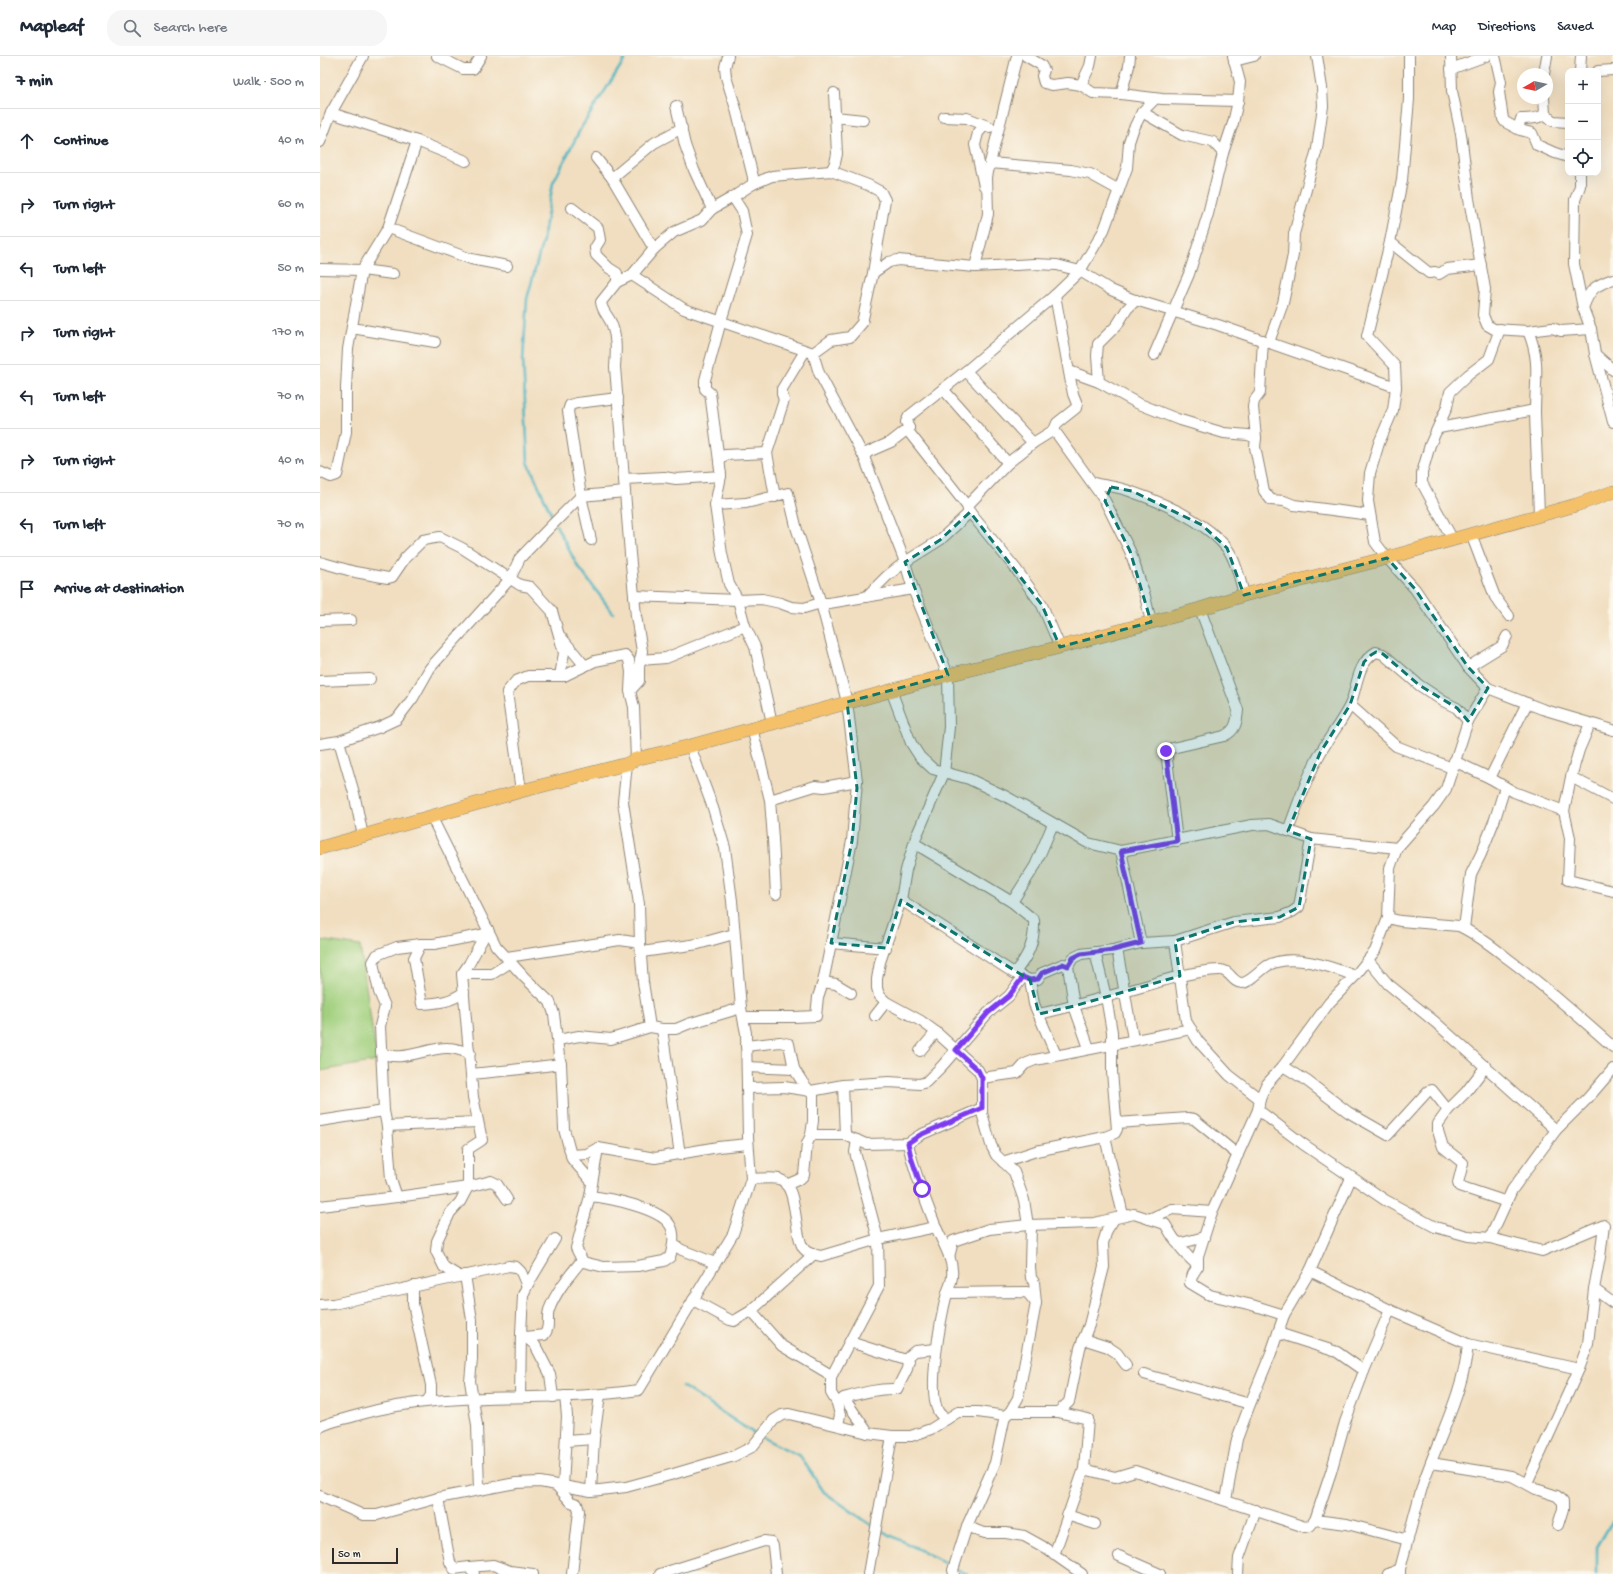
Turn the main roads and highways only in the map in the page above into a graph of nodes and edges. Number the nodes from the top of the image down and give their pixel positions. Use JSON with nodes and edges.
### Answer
{"nodes":[{"id":1,"x":1613,"y":492,"type":"edge"},
{"id":2,"x":320,"y":848,"type":"edge"}],
"edges":[{"from":1,"to":2,"type":"main road"}]}
